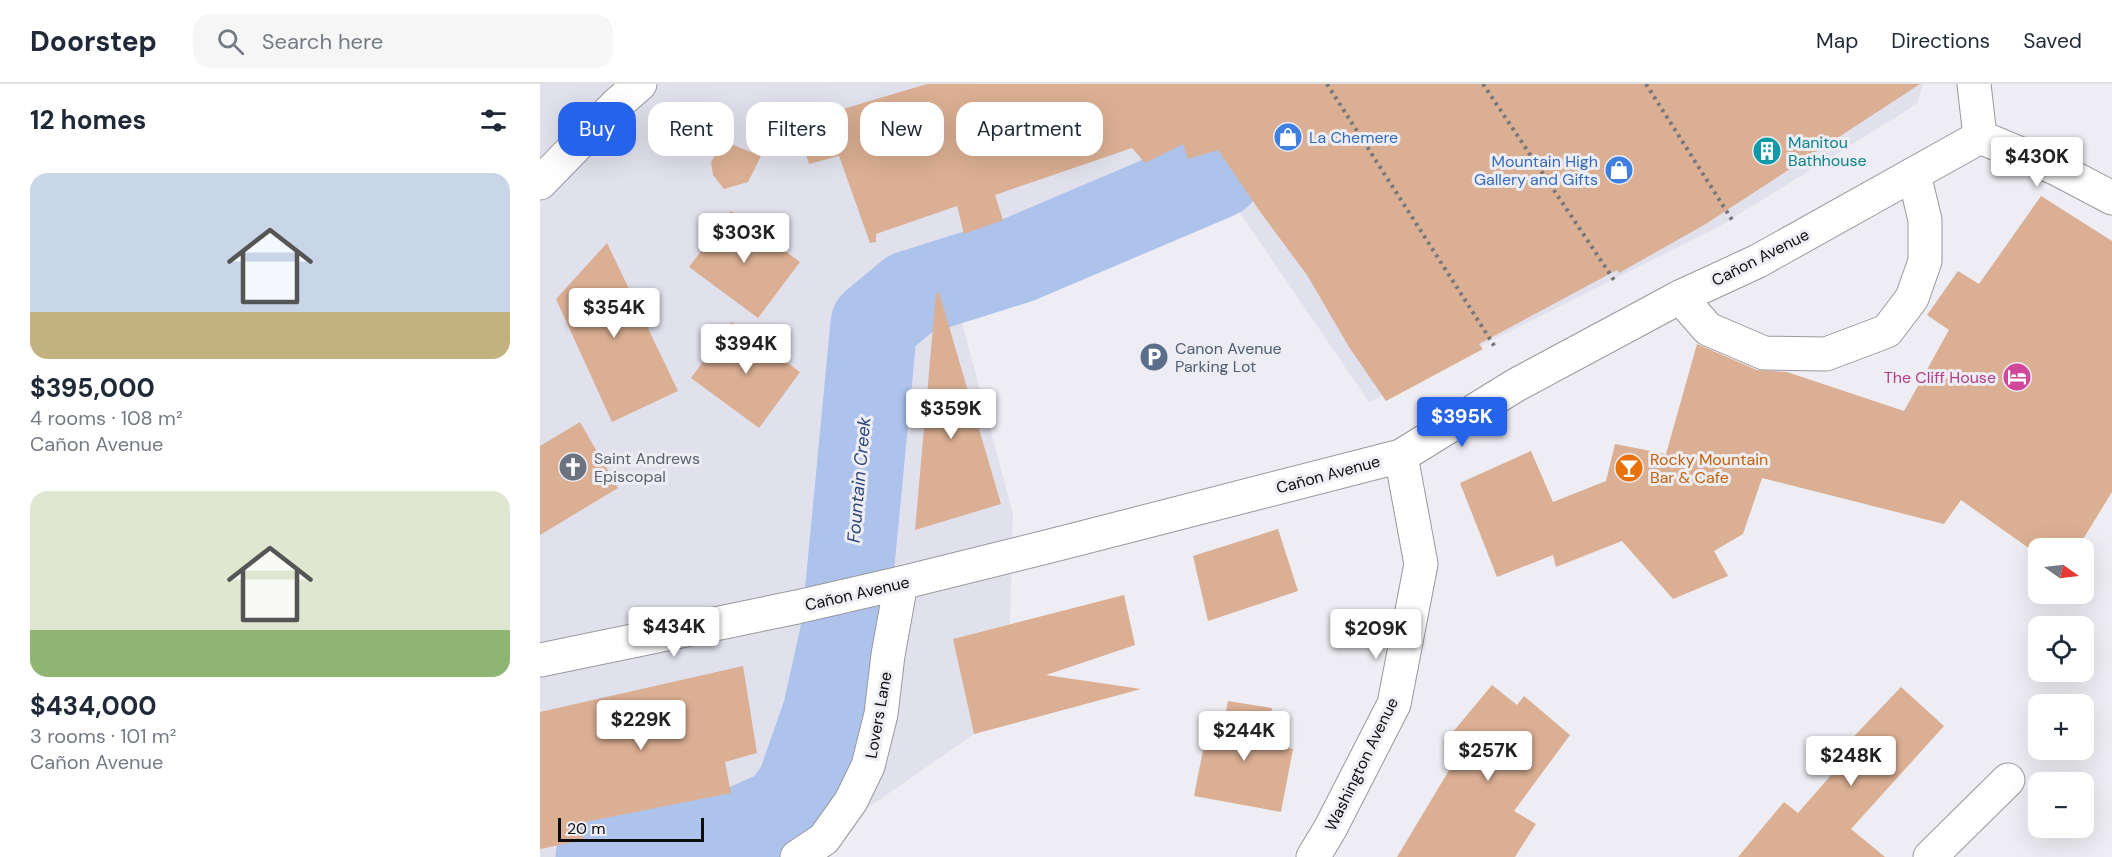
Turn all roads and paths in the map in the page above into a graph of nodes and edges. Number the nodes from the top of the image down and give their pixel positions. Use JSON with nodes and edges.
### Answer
{"nodes":[{"id":1,"x":640,"y":84,"type":"edge"},
{"id":2,"x":1327,"y":84,"type":"edge"},
{"id":3,"x":1484,"y":84,"type":"edge"},
{"id":4,"x":1646,"y":84,"type":"edge"},
{"id":5,"x":1974,"y":84,"type":"edge"},
{"id":6,"x":1980,"y":137,"type":"junction"},
{"id":7,"x":1914,"y":174,"type":"junction"},
{"id":8,"x":540,"y":183,"type":"edge"},
{"id":9,"x":2112,"y":198,"type":"edge"},
{"id":10,"x":1734,"y":224,"type":"dead end"},
{"id":11,"x":1616,"y":284,"type":"dead end"},
{"id":12,"x":1680,"y":297,"type":"junction"},
{"id":13,"x":1495,"y":347,"type":"dead end"},
{"id":14,"x":1401,"y":456,"type":"junction"},
{"id":15,"x":889,"y":585,"type":"junction"},
{"id":16,"x":540,"y":660,"type":"edge"},
{"id":17,"x":2008,"y":780,"type":"dead end"},
{"id":18,"x":797,"y":857,"type":"edge"},
{"id":19,"x":1313,"y":857,"type":"edge"},
{"id":20,"x":1930,"y":857,"type":"edge"}],
"edges":[{"from":1,"to":8,"type":"street"},
{"from":2,"to":13,"type":"path"},
{"from":3,"to":11,"type":"path"},
{"from":4,"to":10,"type":"path"},
{"from":5,"to":6,"type":"street"},
{"from":6,"to":7,"type":"street","name":"Cañon Avenue"},
{"from":6,"to":9,"type":"street"},
{"from":7,"to":12,"type":"street","name":"Cañon Avenue"},
{"from":7,"to":12,"type":"street"},
{"from":12,"to":14,"type":"street","name":"Cañon Avenue"},
{"from":14,"to":15,"type":"street","name":"Cañon Avenue"},
{"from":14,"to":19,"type":"street","name":"Washington Avenue"},
{"from":15,"to":16,"type":"street","name":"Cañon Avenue"},
{"from":15,"to":18,"type":"street","name":"Lovers Lane"},
{"from":17,"to":20,"type":"street"}]}
